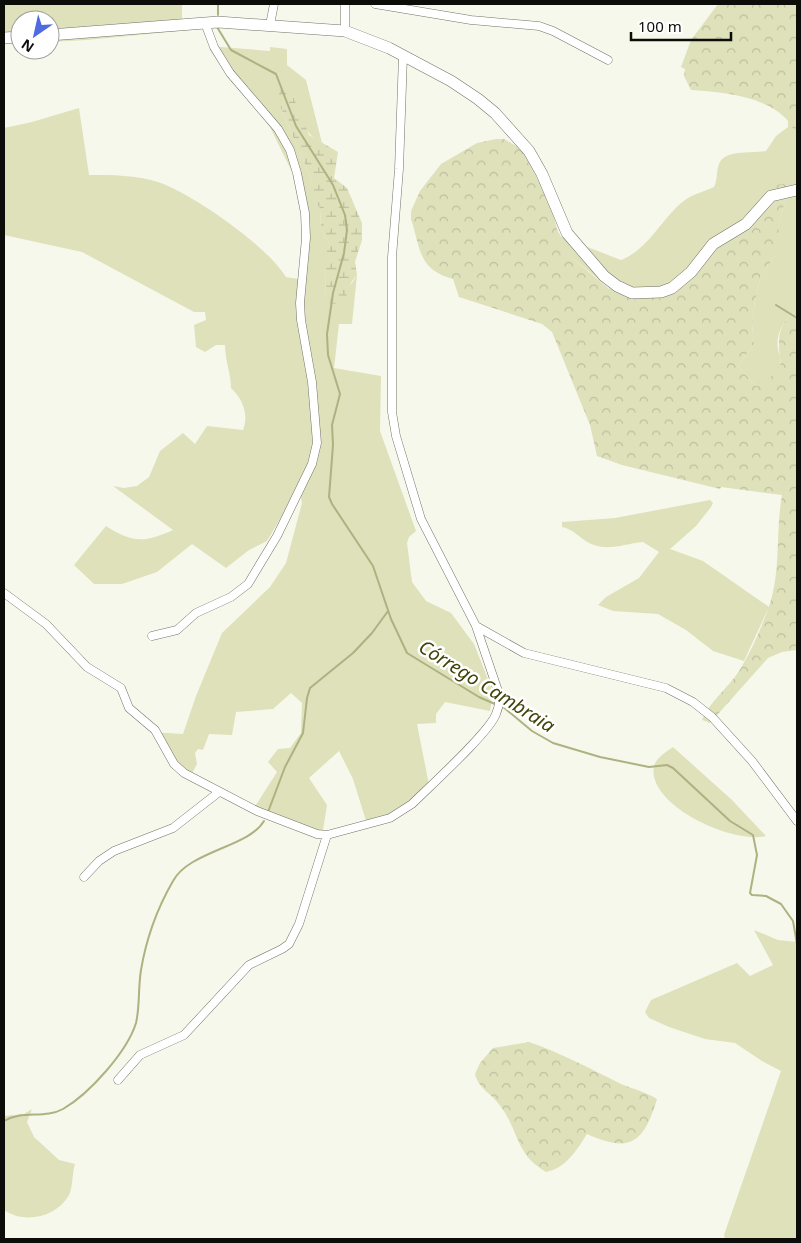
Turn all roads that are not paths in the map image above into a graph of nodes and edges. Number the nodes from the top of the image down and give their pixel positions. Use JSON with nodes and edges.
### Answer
{"nodes":[{"id":1,"x":274,"y":4,"type":"edge"},
{"id":2,"x":345,"y":4,"type":"edge"},
{"id":3,"x":375,"y":4,"type":"edge"},
{"id":4,"x":205,"y":23,"type":"junction"},
{"id":5,"x":270,"y":25,"type":"junction"},
{"id":6,"x":345,"y":31,"type":"junction"},
{"id":7,"x":60,"y":34,"type":"edge"},
{"id":8,"x":403,"y":56,"type":"junction"},
{"id":9,"x":608,"y":60,"type":"dead end"},
{"id":10,"x":797,"y":190,"type":"edge"},
{"id":11,"x":4,"y":593,"type":"edge"},
{"id":12,"x":476,"y":626,"type":"junction"},
{"id":13,"x":152,"y":636,"type":"dead end"},
{"id":14,"x":219,"y":792,"type":"junction"},
{"id":15,"x":797,"y":821,"type":"edge"},
{"id":16,"x":327,"y":834,"type":"junction"},
{"id":17,"x":84,"y":877,"type":"dead end"},
{"id":18,"x":118,"y":1080,"type":"dead end"}],
"edges":[{"from":1,"to":5,"type":"street"},
{"from":2,"to":6,"type":"street"},
{"from":3,"to":9,"type":"street"},
{"from":4,"to":5,"type":"street"},
{"from":4,"to":7,"type":"street"},
{"from":4,"to":13,"type":"street"},
{"from":5,"to":6,"type":"street"},
{"from":6,"to":8,"type":"street"},
{"from":8,"to":10,"type":"street"},
{"from":8,"to":12,"type":"street"},
{"from":11,"to":14,"type":"street"},
{"from":12,"to":15,"type":"street"},
{"from":12,"to":16,"type":"street"},
{"from":14,"to":16,"type":"street"},
{"from":14,"to":17,"type":"street"},
{"from":16,"to":18,"type":"street"}]}
